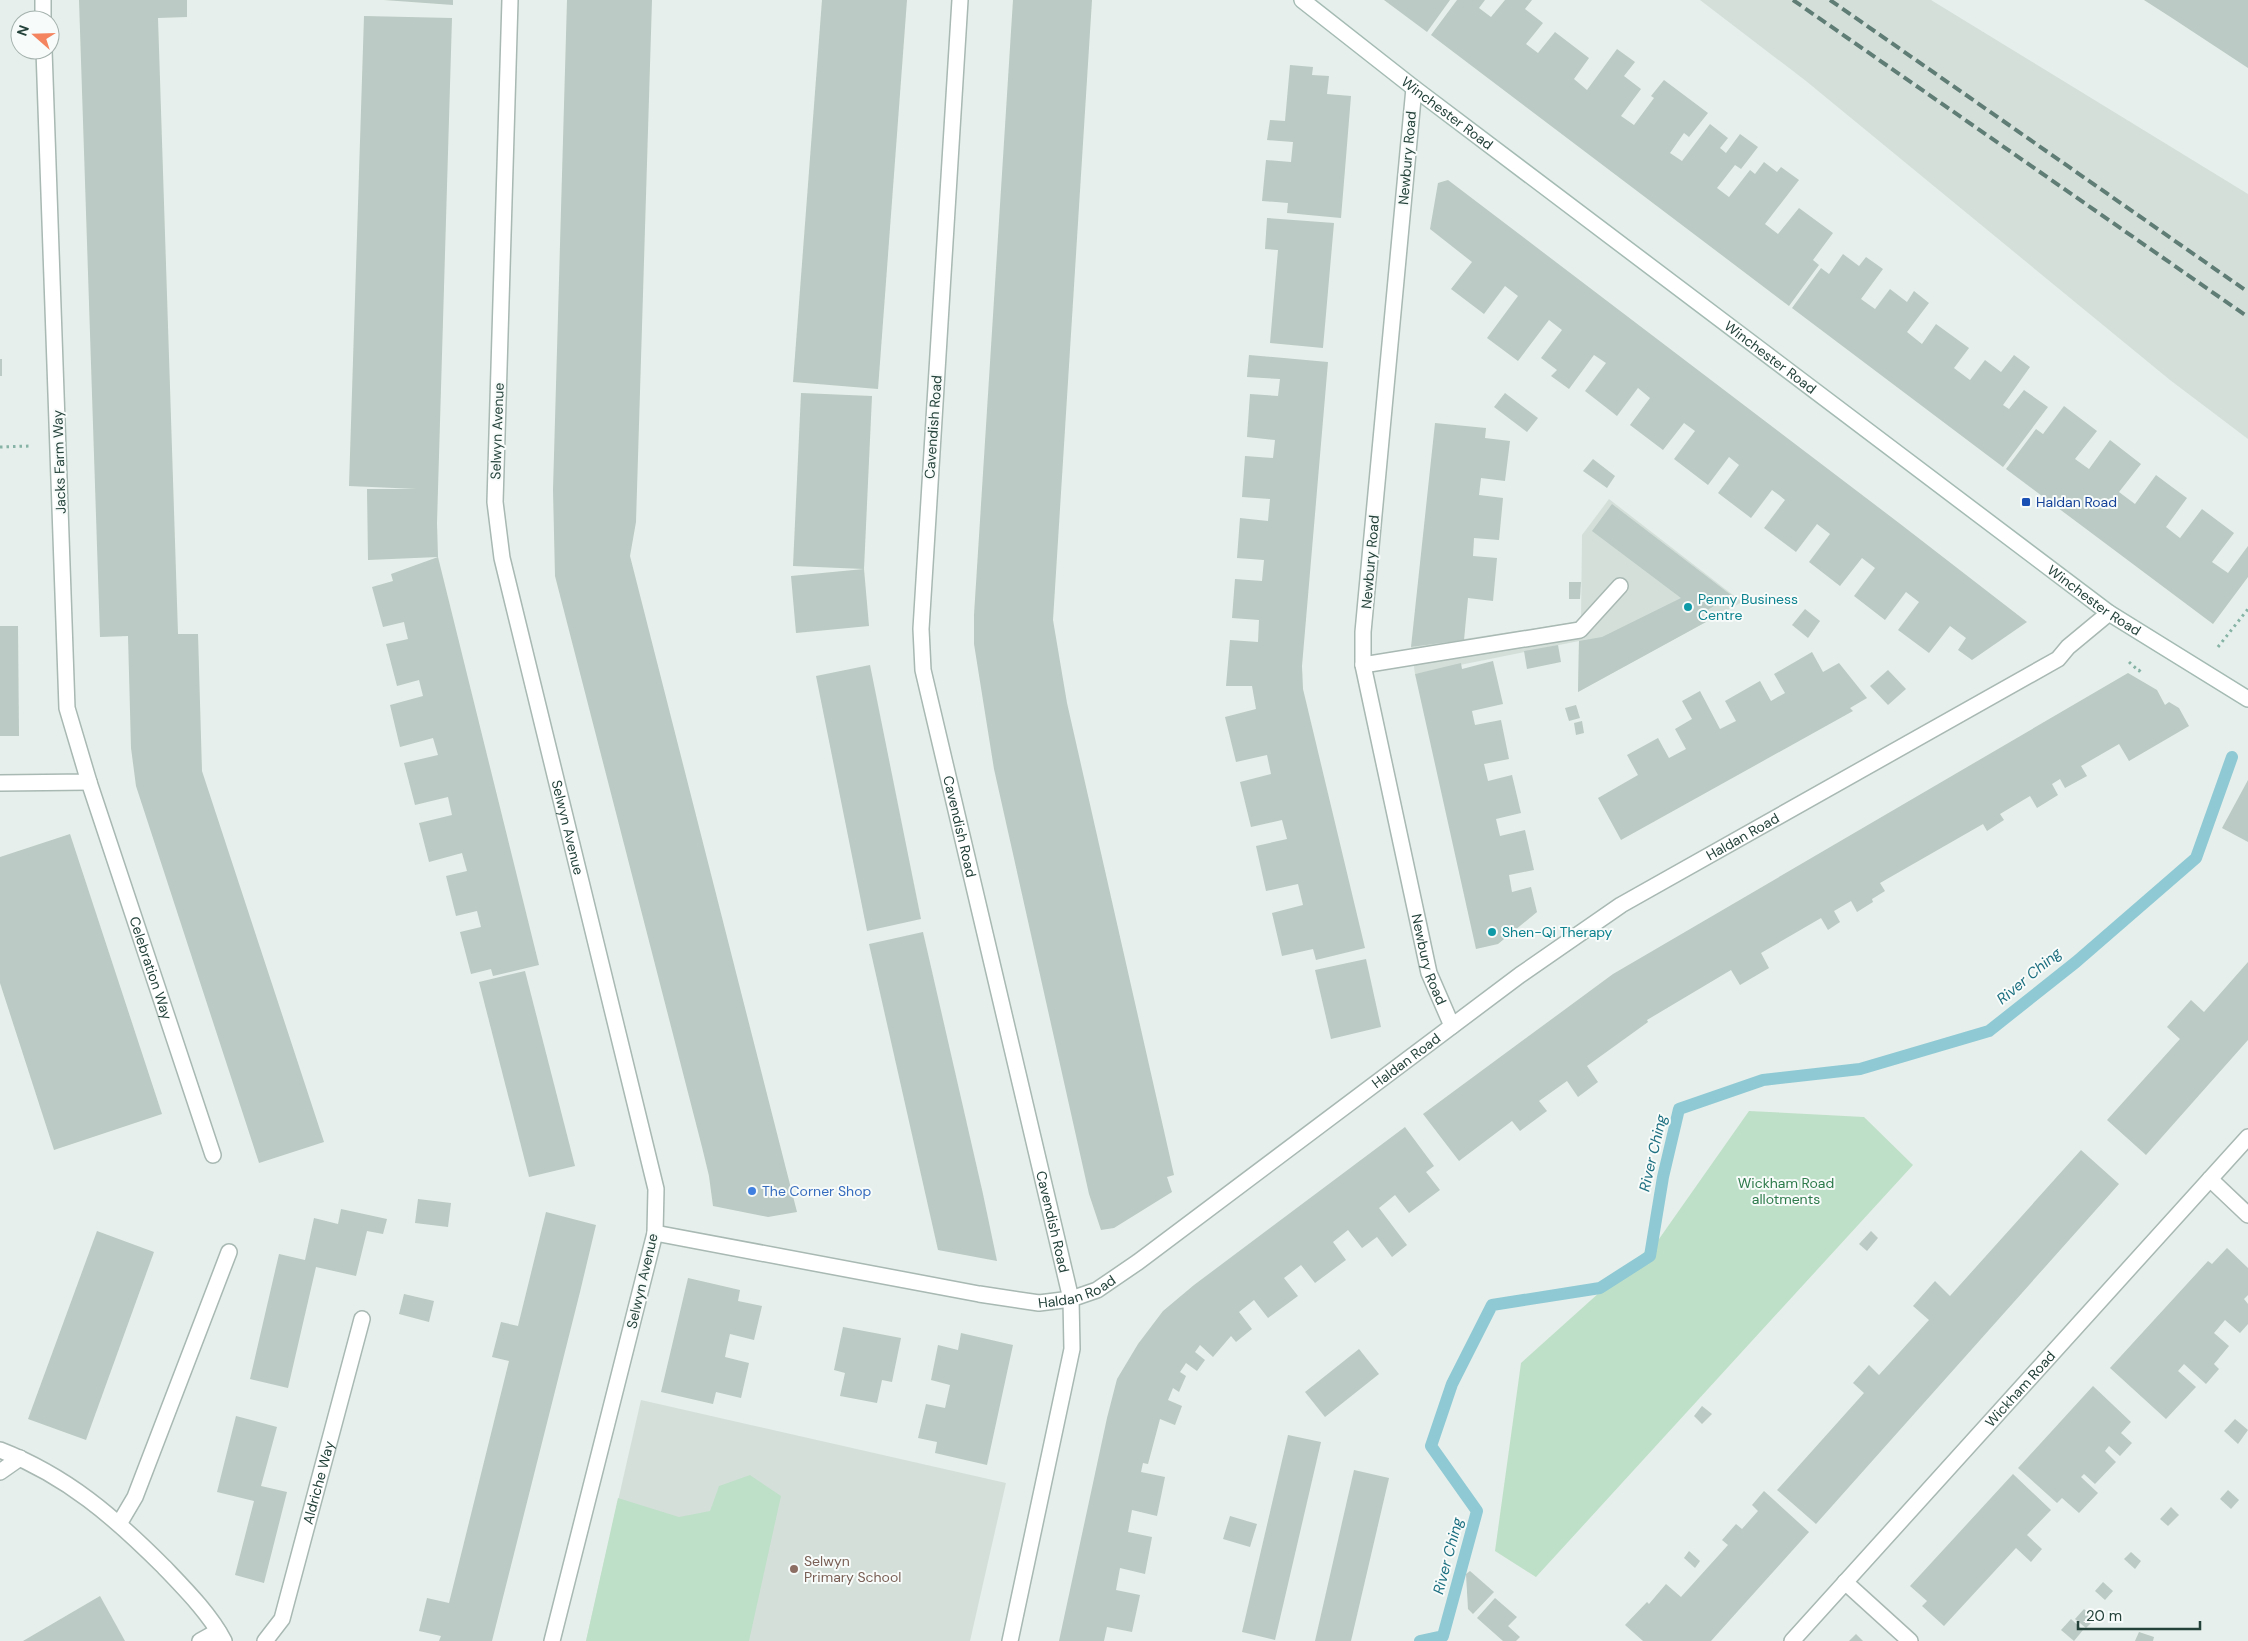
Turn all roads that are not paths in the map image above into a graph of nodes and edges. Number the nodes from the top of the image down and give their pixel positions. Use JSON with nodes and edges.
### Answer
{"nodes":[{"id":1,"x":510,"y":0,"type":"edge"},
{"id":2,"x":960,"y":0,"type":"edge"},
{"id":3,"x":1302,"y":0,"type":"edge"},
{"id":4,"x":44,"y":60,"type":"edge"},
{"id":5,"x":1414,"y":88,"type":"junction"},
{"id":6,"x":1620,"y":586,"type":"dead end"},
{"id":7,"x":2109,"y":613,"type":"junction"},
{"id":8,"x":1363,"y":665,"type":"junction"},
{"id":9,"x":2248,"y":699,"type":"edge"},
{"id":10,"x":89,"y":782,"type":"junction"},
{"id":11,"x":0,"y":784,"type":"edge"},
{"id":12,"x":1452,"y":1026,"type":"junction"},
{"id":13,"x":2248,"y":1136,"type":"edge"},
{"id":14,"x":213,"y":1155,"type":"dead end"},
{"id":15,"x":2210,"y":1179,"type":"junction"},
{"id":16,"x":2248,"y":1215,"type":"edge"},
{"id":17,"x":655,"y":1233,"type":"junction"},
{"id":18,"x":229,"y":1252,"type":"dead end"},
{"id":19,"x":1072,"y":1299,"type":"junction"},
{"id":20,"x":362,"y":1320,"type":"dead end"},
{"id":21,"x":0,"y":1450,"type":"edge"},
{"id":22,"x":20,"y":1458,"type":"junction"},
{"id":23,"x":0,"y":1472,"type":"edge"},
{"id":24,"x":119,"y":1524,"type":"junction"},
{"id":25,"x":1845,"y":1582,"type":"junction"},
{"id":26,"x":221,"y":1636,"type":"edge"},
{"id":27,"x":200,"y":1641,"type":"edge"},
{"id":28,"x":265,"y":1641,"type":"edge"},
{"id":29,"x":552,"y":1641,"type":"edge"},
{"id":30,"x":1010,"y":1641,"type":"edge"},
{"id":31,"x":1792,"y":1641,"type":"edge"},
{"id":32,"x":1910,"y":1641,"type":"edge"}],
"edges":[{"from":1,"to":17,"type":"street","name":"Selwyn Avenue"},
{"from":2,"to":19,"type":"street","name":"Cavendish Road"},
{"from":3,"to":5,"type":"street","name":"Winchester Road"},
{"from":4,"to":10,"type":"street","name":"Jacks Farm Way"},
{"from":5,"to":7,"type":"street","name":"Winchester Road"},
{"from":5,"to":8,"type":"street","name":"Newbury Road"},
{"from":6,"to":8,"type":"street"},
{"from":7,"to":9,"type":"street","name":"Winchester Road"},
{"from":7,"to":12,"type":"street","name":"Haldan Road"},
{"from":8,"to":12,"type":"street","name":"Newbury Road"},
{"from":10,"to":11,"type":"street"},
{"from":10,"to":14,"type":"street","name":"Celebration Way"},
{"from":12,"to":19,"type":"street","name":"Haldan Road"},
{"from":13,"to":15,"type":"street","name":"Wickham Road"},
{"from":15,"to":16,"type":"street"},
{"from":15,"to":25,"type":"street","name":"Wickham Road"},
{"from":17,"to":19,"type":"street","name":"Haldan Road"},
{"from":17,"to":29,"type":"street","name":"Selwyn Avenue"},
{"from":18,"to":24,"type":"street"},
{"from":19,"to":30,"type":"street","name":"Cavendish Road"},
{"from":20,"to":28,"type":"street","name":"Aldriche Way"},
{"from":21,"to":22,"type":"street"},
{"from":22,"to":23,"type":"street"},
{"from":22,"to":24,"type":"street"},
{"from":24,"to":26,"type":"street"},
{"from":25,"to":31,"type":"street","name":"Wickham Road"},
{"from":25,"to":32,"type":"street"},
{"from":26,"to":27,"type":"street"}]}
